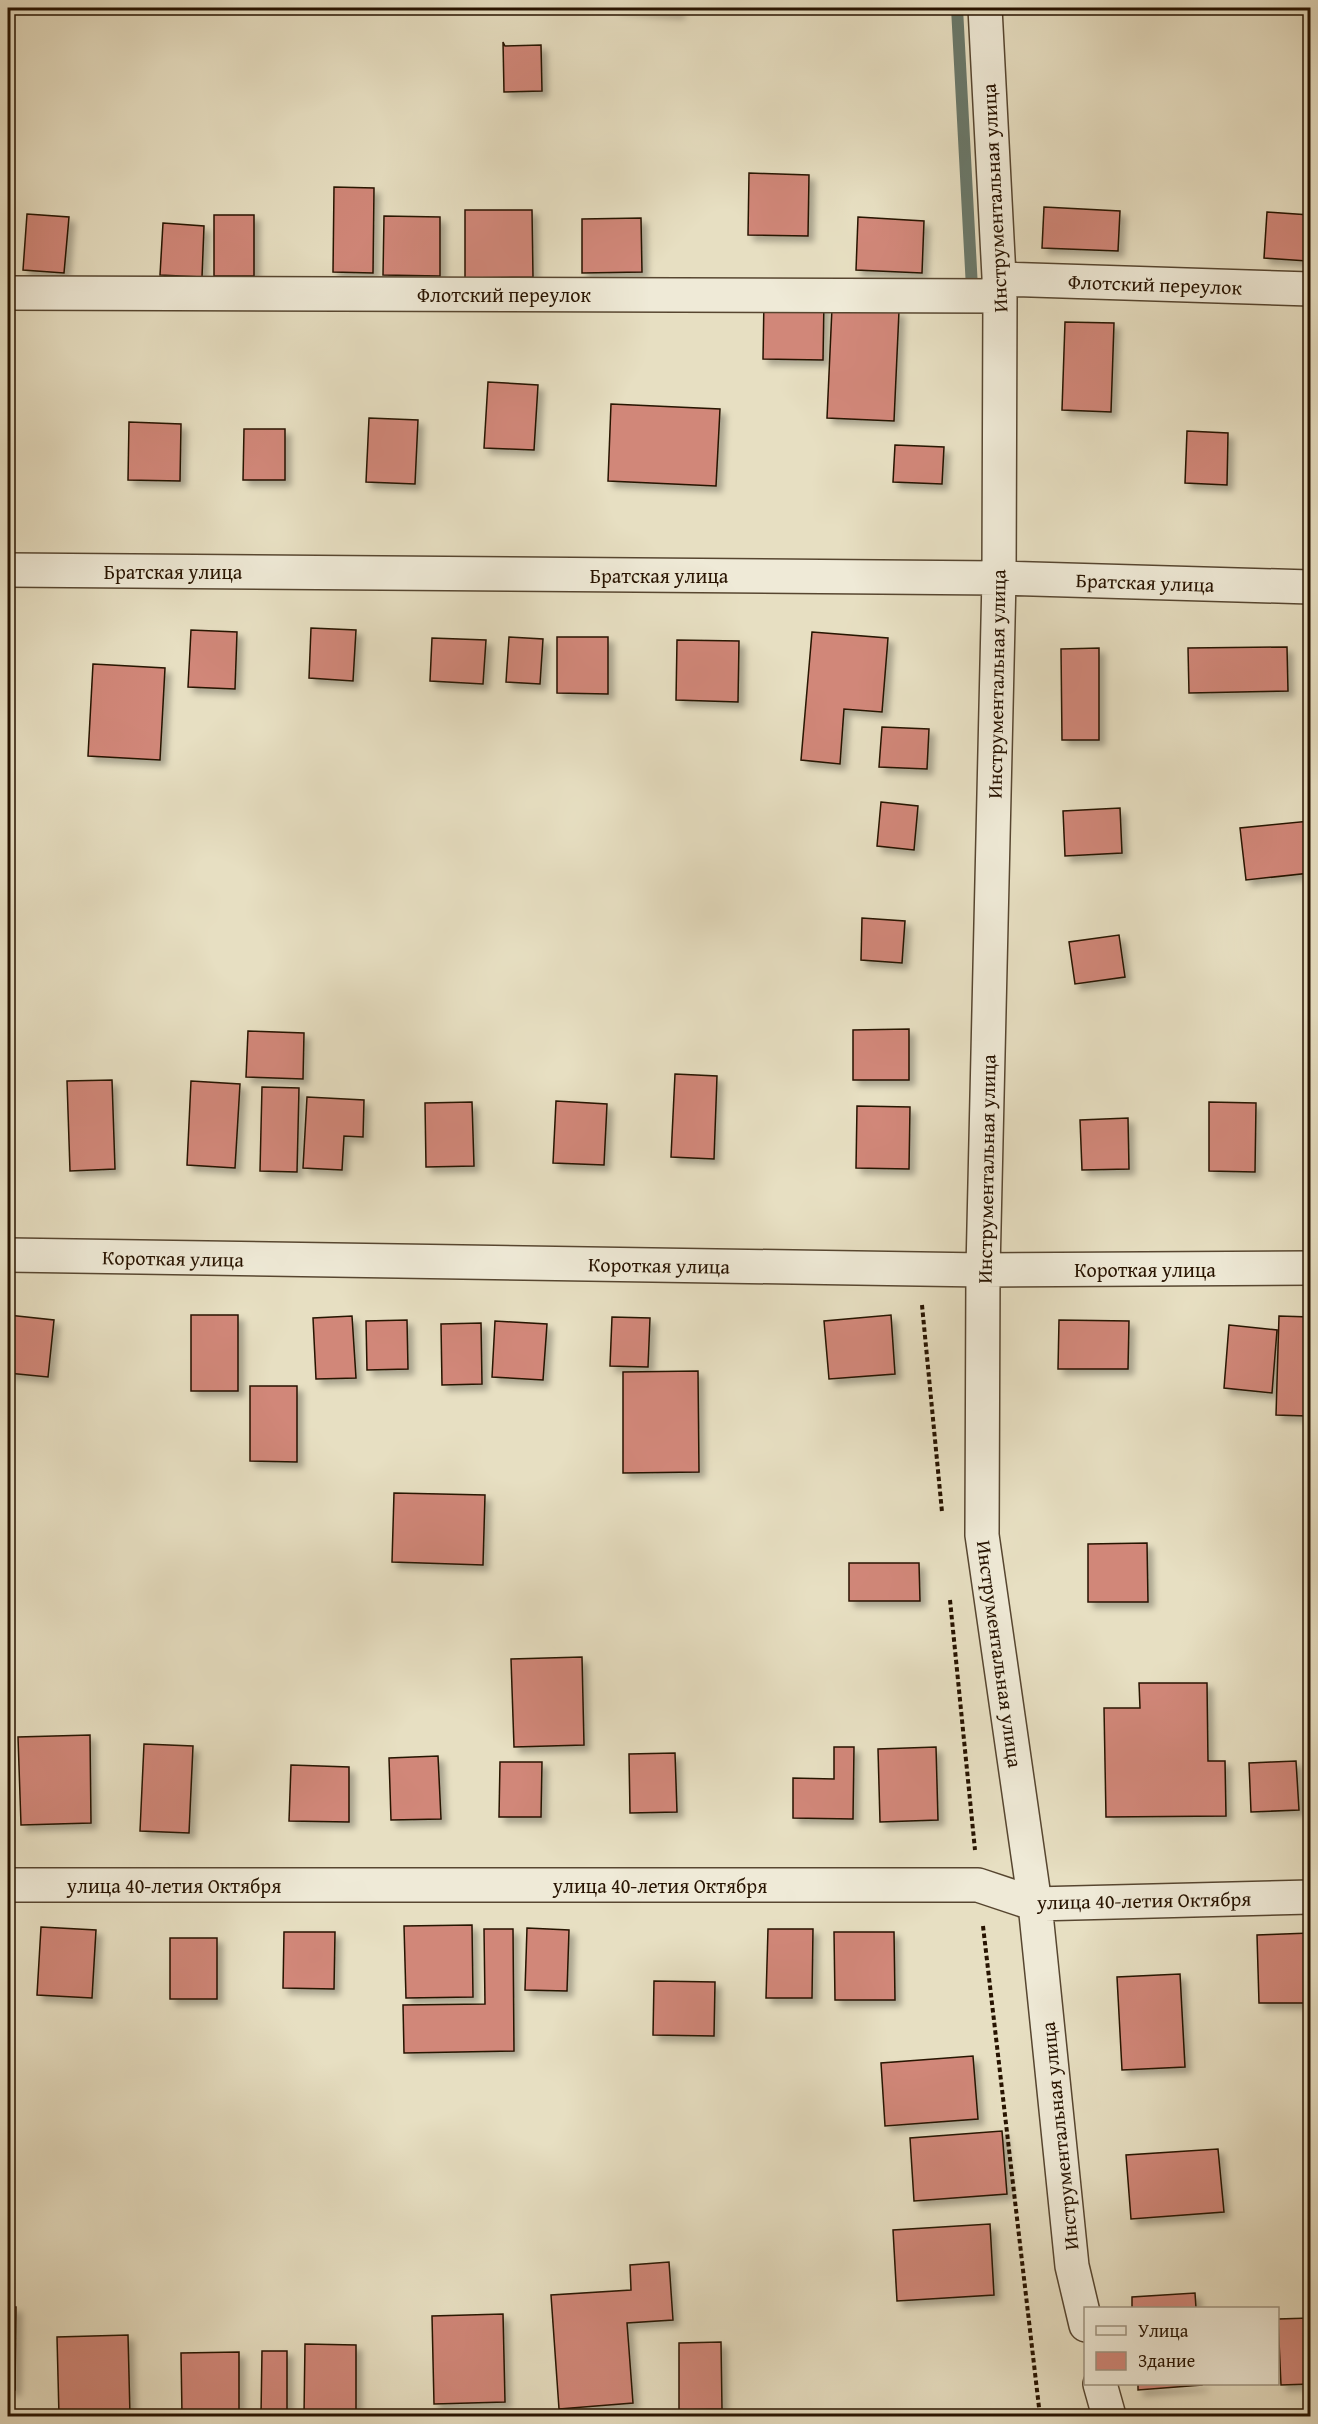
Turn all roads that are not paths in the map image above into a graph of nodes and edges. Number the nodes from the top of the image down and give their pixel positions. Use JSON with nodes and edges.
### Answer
{"nodes":[{"id":1,"x":985,"y":8,"type":"edge"},
{"id":2,"x":999,"y":287,"type":"junction"},
{"id":3,"x":1311,"y":289,"type":"edge"},
{"id":4,"x":8,"y":293,"type":"edge"},
{"id":5,"x":8,"y":570,"type":"edge"},
{"id":6,"x":999,"y":578,"type":"junction"},
{"id":7,"x":1311,"y":587,"type":"edge"},
{"id":8,"x":8,"y":1255,"type":"edge"},
{"id":9,"x":1311,"y":1268,"type":"edge"},
{"id":10,"x":984,"y":1270,"type":"junction"},
{"id":11,"x":8,"y":1885,"type":"edge"},
{"id":12,"x":1311,"y":1897,"type":"edge"},
{"id":13,"x":1035,"y":1904,"type":"junction"},
{"id":14,"x":1084,"y":2317,"type":"edge"},
{"id":15,"x":1100,"y":2385,"type":"edge"},
{"id":16,"x":1109,"y":2416,"type":"edge"}],
"edges":[{"from":1,"to":2,"type":"street","name":"Инструментальная улица"},
{"from":2,"to":3,"type":"street","name":"Флотский переулок"},
{"from":2,"to":4,"type":"street","name":"Флотский переулок"},
{"from":2,"to":6,"type":"street","name":"Инструментальная улица"},
{"from":5,"to":6,"type":"street","name":"Братская улица"},
{"from":6,"to":7,"type":"street","name":"Братская улица"},
{"from":6,"to":10,"type":"street","name":"Инструментальная улица"},
{"from":8,"to":10,"type":"street","name":"Короткая улица"},
{"from":9,"to":10,"type":"street","name":"Короткая улица"},
{"from":10,"to":13,"type":"street","name":"Инструментальная улица"},
{"from":11,"to":13,"type":"street","name":"улица 40-летия Октября"},
{"from":12,"to":13,"type":"street","name":"улица 40-летия Октября"},
{"from":13,"to":14,"type":"street","name":"Инструментальная улица"},
{"from":15,"to":16,"type":"street"}]}
